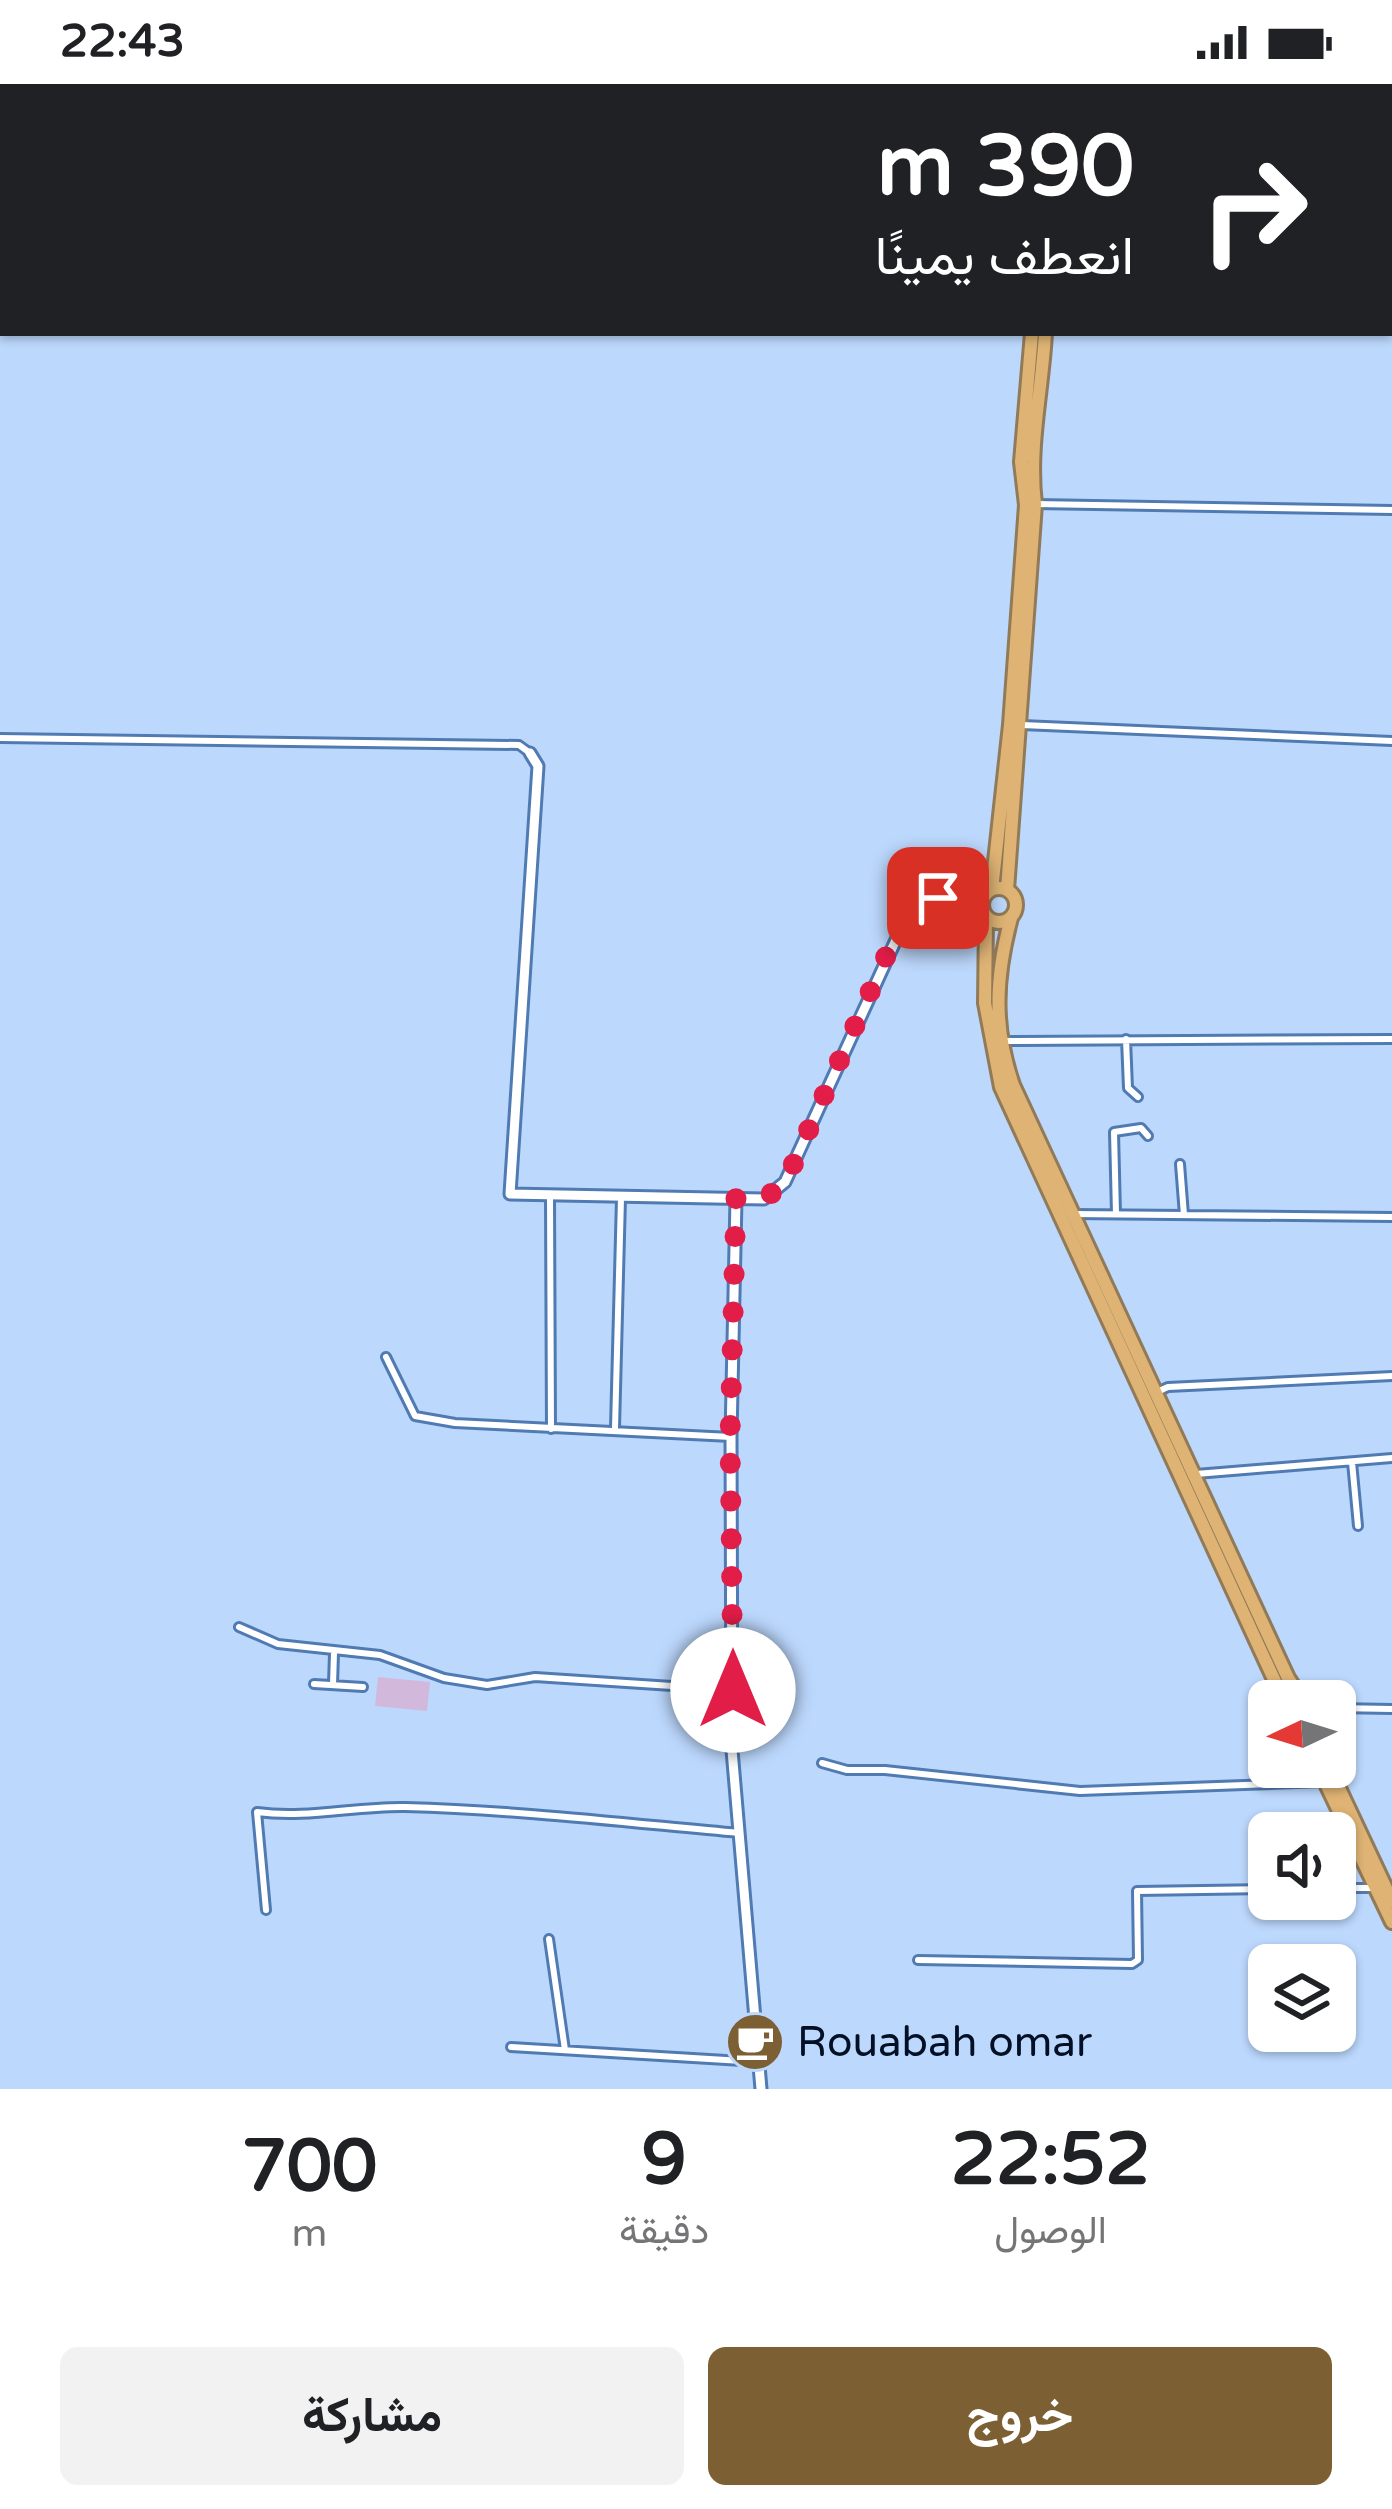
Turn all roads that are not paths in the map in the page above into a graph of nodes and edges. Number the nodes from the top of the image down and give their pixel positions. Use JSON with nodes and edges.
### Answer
{"nodes":[{"id":1,"x":1032,"y":336,"type":"edge"},
{"id":2,"x":1045,"y":336,"type":"edge"},
{"id":3,"x":1035,"y":504,"type":"junction"},
{"id":4,"x":1392,"y":510,"type":"edge"},
{"id":5,"x":1018,"y":725,"type":"junction"},
{"id":6,"x":0,"y":738,"type":"edge"},
{"id":7,"x":1392,"y":741,"type":"edge"},
{"id":8,"x":530,"y":753,"type":"joint"},
{"id":9,"x":990,"y":890,"type":"junction"},
{"id":10,"x":1007,"y":890,"type":"junction"},
{"id":11,"x":938,"y":898,"type":"junction"},
{"id":12,"x":985,"y":914,"type":"junction"},
{"id":13,"x":1011,"y":918,"type":"junction"},
{"id":14,"x":1392,"y":1039,"type":"edge"},
{"id":15,"x":1126,"y":1040,"type":"junction"},
{"id":16,"x":1000,"y":1041,"type":"junction"},
{"id":17,"x":1138,"y":1097,"type":"dead end"},
{"id":18,"x":1148,"y":1136,"type":"dead end"},
{"id":19,"x":1180,"y":1164,"type":"dead end"},
{"id":20,"x":550,"y":1196,"type":"junction"},
{"id":21,"x":621,"y":1197,"type":"junction"},
{"id":22,"x":736,"y":1198,"type":"junction"},
{"id":23,"x":1071,"y":1214,"type":"junction"},
{"id":24,"x":1116,"y":1214,"type":"junction"},
{"id":25,"x":1184,"y":1215,"type":"junction"},
{"id":26,"x":1392,"y":1217,"type":"edge"},
{"id":27,"x":386,"y":1357,"type":"dead end"},
{"id":28,"x":1392,"y":1376,"type":"edge"},
{"id":29,"x":1155,"y":1394,"type":"junction"},
{"id":30,"x":615,"y":1428,"type":"junction"},
{"id":31,"x":551,"y":1429,"type":"junction"},
{"id":32,"x":730,"y":1437,"type":"junction"},
{"id":33,"x":1392,"y":1458,"type":"edge"},
{"id":34,"x":1352,"y":1462,"type":"junction"},
{"id":35,"x":1192,"y":1474,"type":"junction"},
{"id":36,"x":1358,"y":1526,"type":"dead end"},
{"id":37,"x":239,"y":1628,"type":"dead end"},
{"id":38,"x":334,"y":1652,"type":"junction"},
{"id":39,"x":1277,"y":1680,"type":"edge"},
{"id":40,"x":1289,"y":1680,"type":"edge"},
{"id":41,"x":314,"y":1684,"type":"dead end"},
{"id":42,"x":332,"y":1685,"type":"junction"},
{"id":43,"x":363,"y":1687,"type":"dead end"},
{"id":44,"x":733,"y":1690,"type":"junction"},
{"id":45,"x":1356,"y":1708,"type":"edge"},
{"id":46,"x":1392,"y":1709,"type":"edge"},
{"id":47,"x":822,"y":1762,"type":"dead end"},
{"id":48,"x":1248,"y":1785,"type":"edge"},
{"id":49,"x":1328,"y":1788,"type":"edge"},
{"id":50,"x":1340,"y":1788,"type":"edge"},
{"id":51,"x":739,"y":1833,"type":"junction"},
{"id":52,"x":1248,"y":1889,"type":"edge"},
{"id":53,"x":1356,"y":1890,"type":"edge"},
{"id":54,"x":1388,"y":1892,"type":"edge"},
{"id":55,"x":266,"y":1910,"type":"dead end"},
{"id":56,"x":1392,"y":1922,"type":"edge"},
{"id":57,"x":549,"y":1939,"type":"dead end"},
{"id":58,"x":918,"y":1960,"type":"dead end"},
{"id":59,"x":511,"y":2047,"type":"dead end"},
{"id":60,"x":566,"y":2050,"type":"junction"},
{"id":61,"x":759,"y":2062,"type":"junction"},
{"id":62,"x":761,"y":2089,"type":"edge"}],
"edges":[{"from":1,"to":9,"type":"highway"},
{"from":2,"to":3,"type":"highway"},
{"from":3,"to":4,"type":"street"},
{"from":3,"to":5,"type":"highway"},
{"from":5,"to":7,"type":"street"},
{"from":5,"to":10,"type":"highway"},
{"from":6,"to":8,"type":"street"},
{"from":8,"to":20,"type":"main road"},
{"from":9,"to":10,"type":"highway"},
{"from":9,"to":11,"type":"main road"},
{"from":9,"to":12,"type":"highway"},
{"from":10,"to":13,"type":"highway"},
{"from":11,"to":12,"type":"main road"},
{"from":11,"to":22,"type":"main road"},
{"from":12,"to":13,"type":"highway"},
{"from":12,"to":39,"type":"highway"},
{"from":13,"to":16,"type":"highway"},
{"from":14,"to":15,"type":"street"},
{"from":15,"to":16,"type":"street"},
{"from":15,"to":17,"type":"street"},
{"from":16,"to":23,"type":"highway"},
{"from":18,"to":24,"type":"street"},
{"from":19,"to":25,"type":"street"},
{"from":20,"to":21,"type":"main road"},
{"from":20,"to":31,"type":"street"},
{"from":21,"to":22,"type":"main road"},
{"from":21,"to":30,"type":"street"},
{"from":22,"to":32,"type":"main road"},
{"from":23,"to":24,"type":"street"},
{"from":23,"to":29,"type":"highway"},
{"from":24,"to":25,"type":"street"},
{"from":25,"to":26,"type":"street"},
{"from":27,"to":31,"type":"street"},
{"from":28,"to":29,"type":"street"},
{"from":29,"to":35,"type":"highway"},
{"from":30,"to":31,"type":"street"},
{"from":30,"to":32,"type":"street"},
{"from":32,"to":44,"type":"main road"},
{"from":33,"to":34,"type":"street"},
{"from":34,"to":35,"type":"street"},
{"from":34,"to":36,"type":"street"},
{"from":35,"to":40,"type":"highway"},
{"from":37,"to":38,"type":"street"},
{"from":38,"to":42,"type":"street"},
{"from":38,"to":44,"type":"street"},
{"from":41,"to":42,"type":"street"},
{"from":42,"to":43,"type":"street"},
{"from":44,"to":51,"type":"main road"},
{"from":45,"to":46,"type":"street"},
{"from":47,"to":48,"type":"street"},
{"from":49,"to":54,"type":"highway"},
{"from":50,"to":54,"type":"highway"},
{"from":51,"to":55,"type":"street"},
{"from":51,"to":61,"type":"main road"},
{"from":52,"to":58,"type":"street"},
{"from":53,"to":54,"type":"street"},
{"from":54,"to":56,"type":"highway"},
{"from":57,"to":60,"type":"street"},
{"from":59,"to":60,"type":"street"},
{"from":60,"to":61,"type":"street"},
{"from":61,"to":62,"type":"main road"}]}
